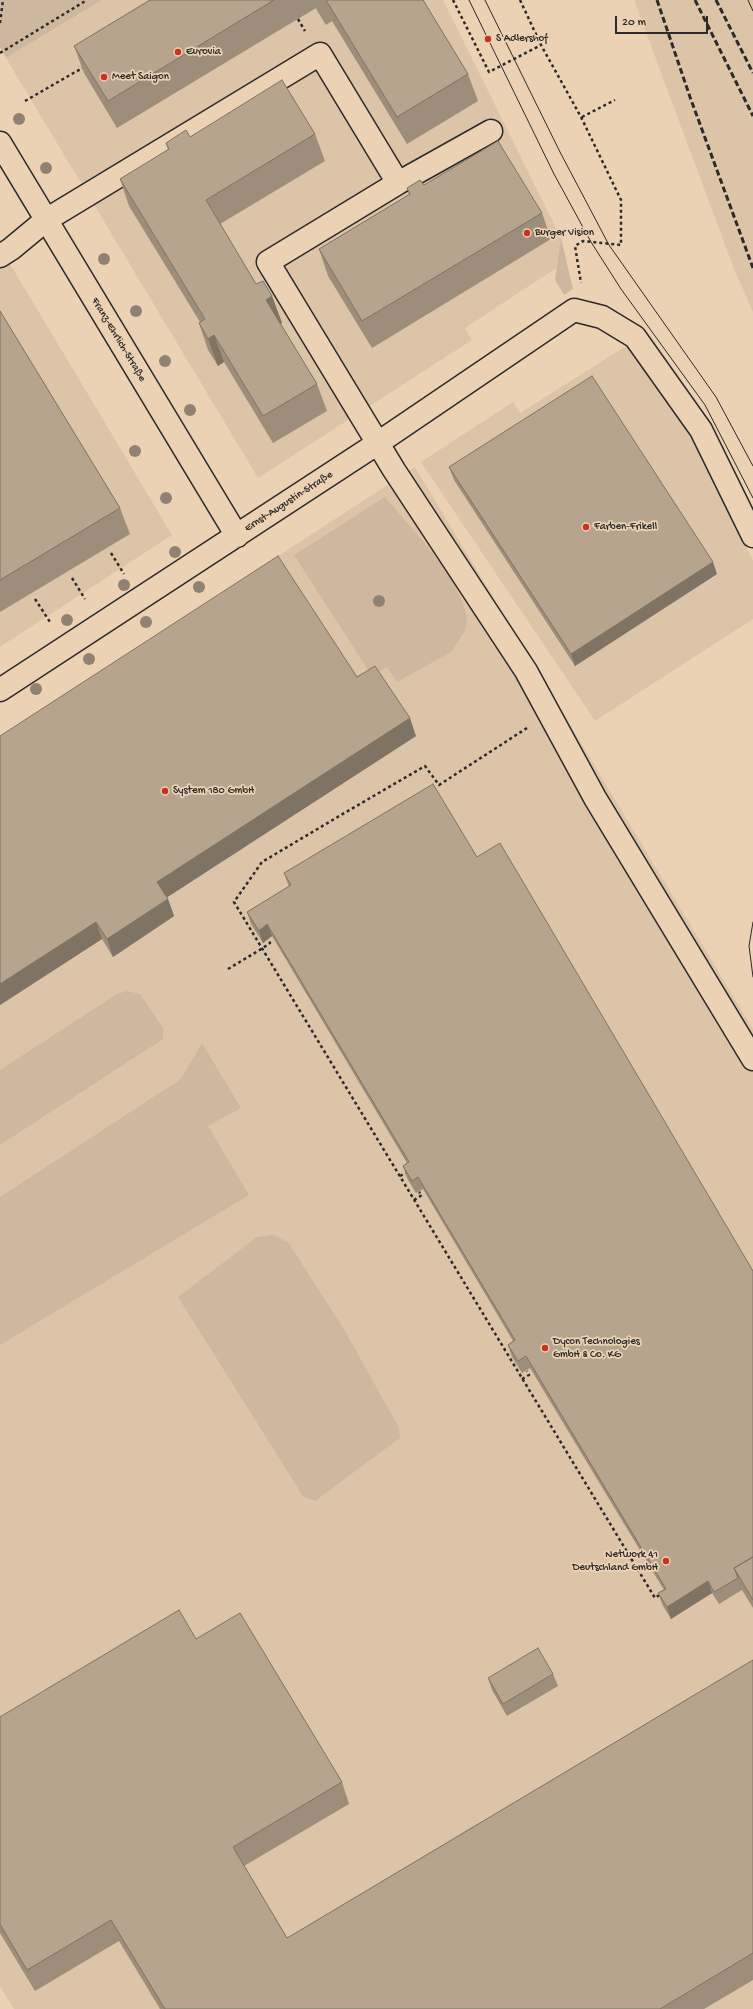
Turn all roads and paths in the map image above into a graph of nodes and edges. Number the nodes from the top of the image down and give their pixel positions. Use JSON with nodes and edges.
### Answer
{"nodes":[{"id":1,"x":3,"y":0,"type":"edge"},
{"id":2,"x":87,"y":0,"type":"edge"},
{"id":3,"x":453,"y":0,"type":"edge"},
{"id":4,"x":520,"y":0,"type":"edge"},
{"id":5,"x":0,"y":23,"type":"edge"},
{"id":6,"x":541,"y":45,"type":"junction"},
{"id":7,"x":0,"y":53,"type":"edge"},
{"id":8,"x":86,"y":66,"type":"edge"},
{"id":9,"x":615,"y":100,"type":"dead end"},
{"id":10,"x":25,"y":101,"type":"dead end"},
{"id":11,"x":582,"y":117,"type":"junction"},
{"id":12,"x":491,"y":131,"type":"dead end"},
{"id":13,"x":0,"y":143,"type":"edge"},
{"id":14,"x":398,"y":183,"type":"junction"},
{"id":15,"x":46,"y":220,"type":"junction"},
{"id":16,"x":0,"y":256,"type":"edge"},
{"id":17,"x":574,"y":310,"type":"junction"},
{"id":18,"x":378,"y":444,"type":"junction"},
{"id":19,"x":237,"y":536,"type":"junction"},
{"id":20,"x":753,"y":536,"type":"edge"},
{"id":21,"x":111,"y":554,"type":"dead end"},
{"id":22,"x":124,"y":574,"type":"dead end"},
{"id":23,"x":72,"y":578,"type":"dead end"},
{"id":24,"x":36,"y":599,"type":"dead end"},
{"id":25,"x":85,"y":599,"type":"dead end"},
{"id":26,"x":50,"y":622,"type":"dead end"},
{"id":27,"x":0,"y":689,"type":"edge"},
{"id":28,"x":549,"y":713,"type":"junction"},
{"id":29,"x":268,"y":940,"type":"edge"},
{"id":30,"x":263,"y":948,"type":"junction"},
{"id":31,"x":228,"y":969,"type":"dead end"},
{"id":32,"x":753,"y":1059,"type":"edge"},
{"id":33,"x":400,"y":1176,"type":"junction"},
{"id":34,"x":410,"y":1176,"type":"edge"},
{"id":35,"x":419,"y":1192,"type":"edge"},
{"id":36,"x":414,"y":1200,"type":"junction"},
{"id":37,"x":513,"y":1351,"type":"edge"},
{"id":38,"x":507,"y":1354,"type":"junction"},
{"id":39,"x":527,"y":1370,"type":"edge"},
{"id":40,"x":522,"y":1379,"type":"junction"},
{"id":41,"x":664,"y":1598,"type":"edge"}],
"edges":[{"from":1,"to":5,"type":"path"},
{"from":2,"to":7,"type":"path"},
{"from":3,"to":6,"type":"path"},
{"from":4,"to":6,"type":"path"},
{"from":6,"to":11,"type":"path"},
{"from":8,"to":10,"type":"path"},
{"from":9,"to":11,"type":"path"},
{"from":11,"to":17,"type":"path"},
{"from":12,"to":14,"type":"street"},
{"from":13,"to":15,"type":"street","name":"Franz-Ehrlich-Straße"},
{"from":14,"to":15,"type":"street"},
{"from":14,"to":18,"type":"street"},
{"from":15,"to":16,"type":"street"},
{"from":15,"to":19,"type":"street","name":"Franz-Ehrlich-Straße"},
{"from":17,"to":18,"type":"street","name":"Ernst-Augustin-Straße"},
{"from":17,"to":20,"type":"street"},
{"from":18,"to":19,"type":"street","name":"Ernst-Augustin-Straße"},
{"from":18,"to":28,"type":"street"},
{"from":19,"to":27,"type":"street","name":"Ernst-Augustin-Straße"},
{"from":21,"to":22,"type":"path"},
{"from":23,"to":25,"type":"path"},
{"from":24,"to":26,"type":"path"},
{"from":28,"to":30,"type":"path"},
{"from":28,"to":32,"type":"street"},
{"from":29,"to":30,"type":"path"},
{"from":30,"to":31,"type":"path"},
{"from":30,"to":33,"type":"path"},
{"from":33,"to":34,"type":"path"},
{"from":33,"to":36,"type":"path"},
{"from":35,"to":36,"type":"path"},
{"from":36,"to":38,"type":"path"},
{"from":37,"to":38,"type":"path"},
{"from":38,"to":40,"type":"path"},
{"from":39,"to":40,"type":"path"},
{"from":40,"to":41,"type":"path"}]}
